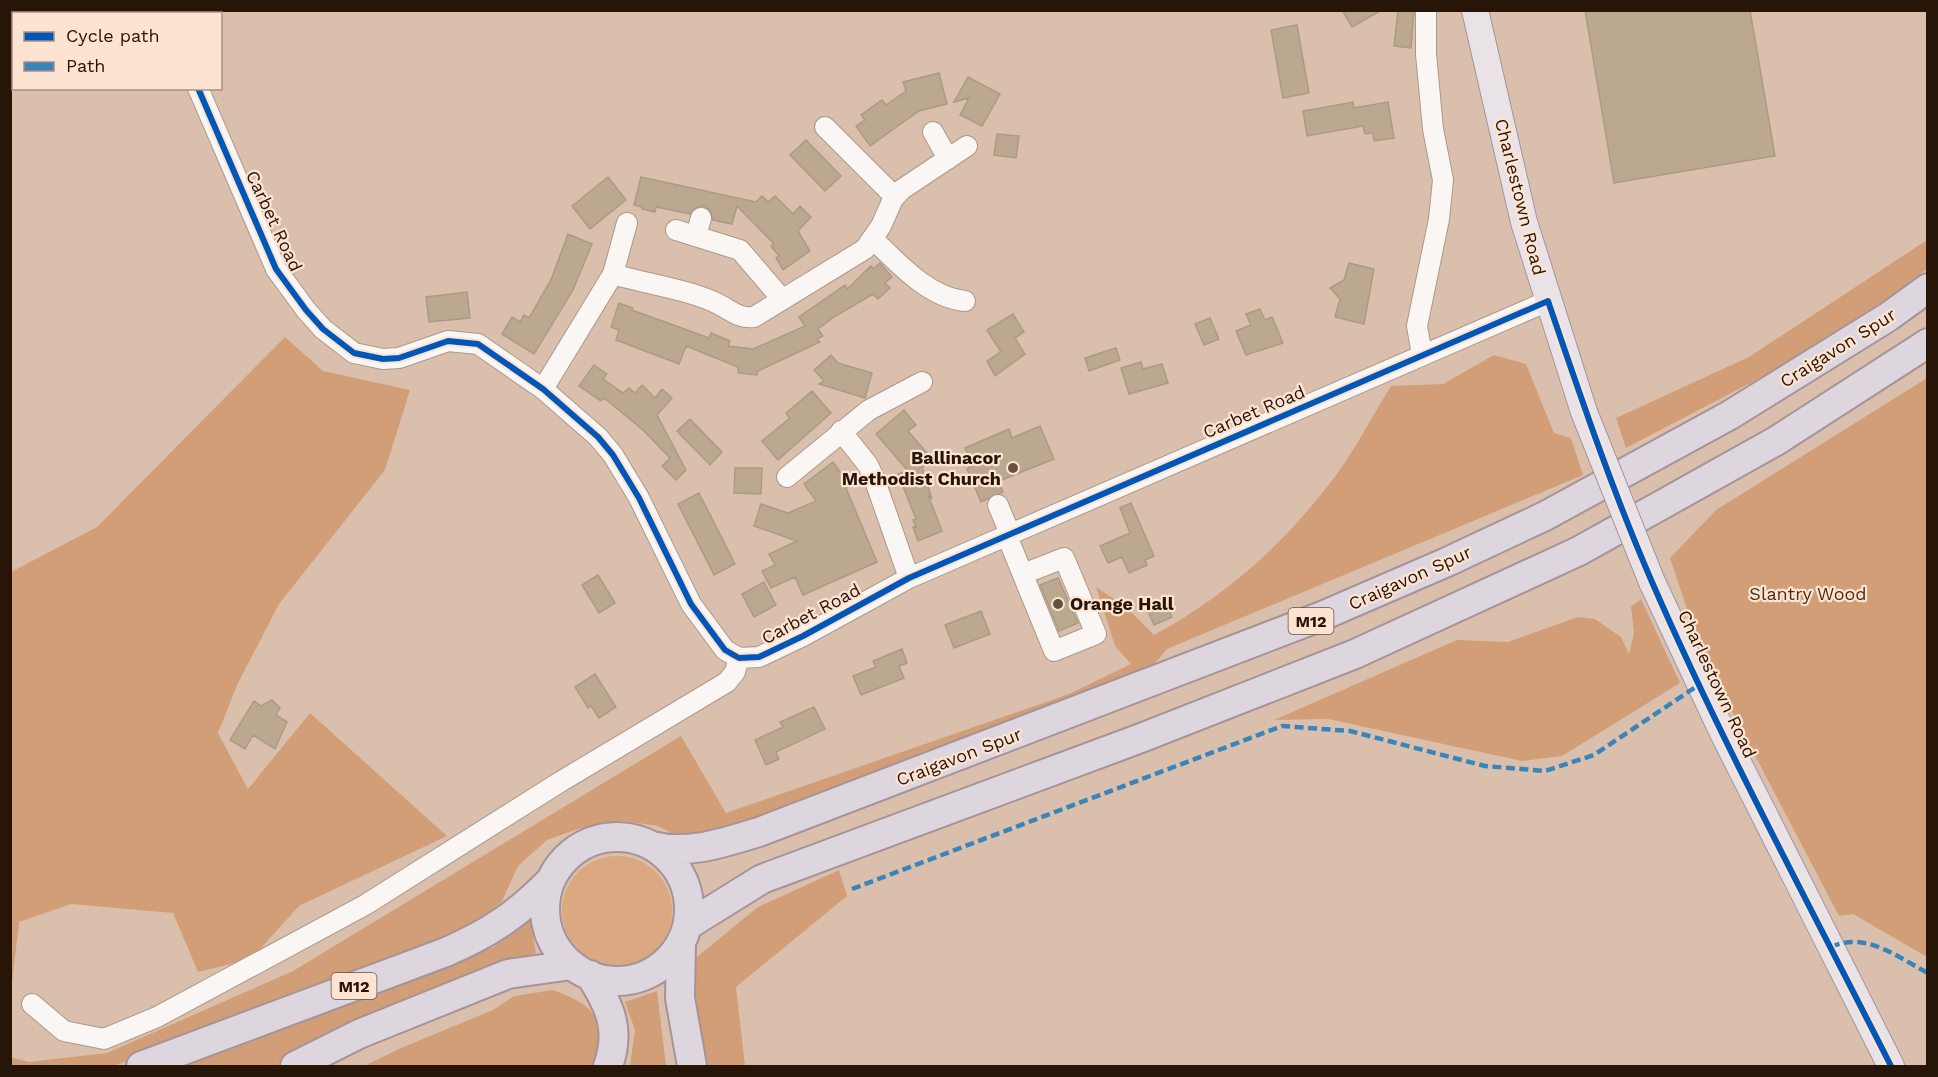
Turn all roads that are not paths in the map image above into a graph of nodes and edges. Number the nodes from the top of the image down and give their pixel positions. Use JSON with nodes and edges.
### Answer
{"nodes":[{"id":1,"x":1426,"y":10,"type":"edge"},
{"id":2,"x":1475,"y":10,"type":"edge"},
{"id":3,"x":199,"y":90,"type":"edge"},
{"id":4,"x":825,"y":127,"type":"dead end"},
{"id":5,"x":933,"y":132,"type":"dead end"},
{"id":6,"x":967,"y":146,"type":"dead end"},
{"id":7,"x":948,"y":159,"type":"junction"},
{"id":8,"x":895,"y":197,"type":"junction"},
{"id":9,"x":627,"y":223,"type":"dead end"},
{"id":10,"x":676,"y":230,"type":"dead end"},
{"id":11,"x":873,"y":239,"type":"junction"},
{"id":12,"x":613,"y":274,"type":"junction"},
{"id":13,"x":1928,"y":288,"type":"edge"},
{"id":14,"x":781,"y":298,"type":"junction"},
{"id":15,"x":965,"y":301,"type":"dead end"},
{"id":16,"x":1548,"y":301,"type":"junction"},
{"id":17,"x":1928,"y":343,"type":"edge"},
{"id":18,"x":1422,"y":355,"type":"junction"},
{"id":19,"x":922,"y":382,"type":"dead end"},
{"id":20,"x":543,"y":389,"type":"junction"},
{"id":21,"x":842,"y":431,"type":"junction"},
{"id":22,"x":787,"y":477,"type":"dead end"},
{"id":23,"x":998,"y":506,"type":"dead end"},
{"id":24,"x":1009,"y":535,"type":"junction"},
{"id":25,"x":1023,"y":574,"type":"junction"},
{"id":26,"x":909,"y":578,"type":"junction"},
{"id":27,"x":739,"y":658,"type":"junction"},
{"id":28,"x":652,"y":846,"type":"junction"},
{"id":29,"x":551,"y":880,"type":"junction"},
{"id":30,"x":684,"y":934,"type":"junction"},
{"id":31,"x":581,"y":970,"type":"junction"},
{"id":32,"x":32,"y":1004,"type":"dead end"},
{"id":33,"x":141,"y":1066,"type":"edge"},
{"id":34,"x":295,"y":1066,"type":"edge"},
{"id":35,"x":608,"y":1066,"type":"edge"},
{"id":36,"x":692,"y":1066,"type":"edge"},
{"id":37,"x":1891,"y":1066,"type":"edge"}],
"edges":[{"from":1,"to":18,"type":"street"},
{"from":2,"to":16,"type":"main road","name":"Charlestown Road"},
{"from":3,"to":20,"type":"street","name":"Carbet Road"},
{"from":4,"to":8,"type":"street"},
{"from":5,"to":7,"type":"street"},
{"from":6,"to":7,"type":"street"},
{"from":7,"to":8,"type":"street"},
{"from":8,"to":11,"type":"street"},
{"from":9,"to":12,"type":"street"},
{"from":10,"to":14,"type":"street"},
{"from":11,"to":14,"type":"street"},
{"from":11,"to":15,"type":"street"},
{"from":12,"to":14,"type":"street"},
{"from":12,"to":20,"type":"street"},
{"from":13,"to":28,"type":"highway","name":"Craigavon Spur","number":"M12"},
{"from":16,"to":18,"type":"street","name":"Carbet Road"},
{"from":16,"to":37,"type":"main road","name":"Charlestown Road","bridge":true},
{"from":17,"to":30,"type":"highway","number":"M12"},
{"from":18,"to":24,"type":"street","name":"Carbet Road"},
{"from":19,"to":21,"type":"street"},
{"from":20,"to":27,"type":"street","name":"Carbet Road"},
{"from":21,"to":22,"type":"street"},
{"from":21,"to":26,"type":"street"},
{"from":23,"to":24,"type":"street"},
{"from":24,"to":25,"type":"street"},
{"from":24,"to":26,"type":"street","name":"Carbet Road"},
{"from":25,"to":25,"type":"street"},
{"from":26,"to":27,"type":"street","name":"Carbet Road"},
{"from":27,"to":32,"type":"street"},
{"from":28,"to":29,"type":"highway","number":"M12"},
{"from":28,"to":30,"type":"highway","number":"M12"},
{"from":29,"to":31,"type":"highway","number":"M12"},
{"from":29,"to":33,"type":"highway","number":"M12"},
{"from":30,"to":31,"type":"highway","number":"M12"},
{"from":30,"to":36,"type":"highway"},
{"from":31,"to":34,"type":"highway","number":"M12"},
{"from":31,"to":35,"type":"highway"}]}
